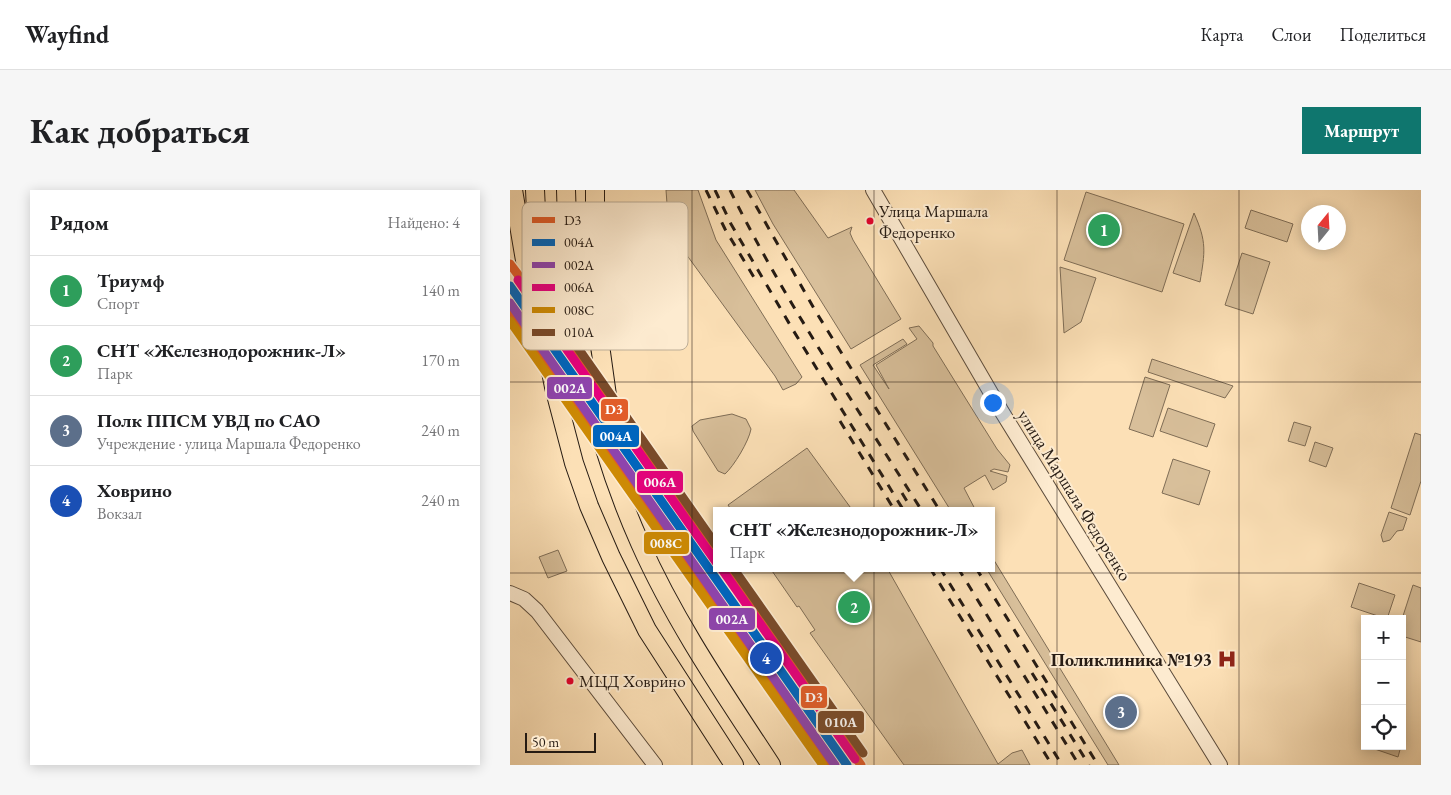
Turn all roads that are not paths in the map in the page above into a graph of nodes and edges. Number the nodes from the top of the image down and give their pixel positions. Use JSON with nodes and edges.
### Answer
{"nodes":[{"id":1,"x":513,"y":190,"type":"edge"},
{"id":2,"x":873,"y":190,"type":"edge"},
{"id":3,"x":522,"y":247,"type":"edge"},
{"id":4,"x":547,"y":350,"type":"edge"},
{"id":5,"x":580,"y":350,"type":"edge"},
{"id":6,"x":600,"y":350,"type":"edge"},
{"id":7,"x":623,"y":503,"type":"junction"},
{"id":8,"x":510,"y":593,"type":"edge"},
{"id":9,"x":655,"y":765,"type":"edge"},
{"id":10,"x":734,"y":765,"type":"edge"},
{"id":11,"x":770,"y":765,"type":"edge"},
{"id":12,"x":1220,"y":765,"type":"edge"}],
"edges":[{"from":1,"to":3,"type":"main road"},
{"from":2,"to":12,"type":"street","name":"улица Маршала Федоренко"},
{"from":4,"to":10,"type":"main road"},
{"from":5,"to":7,"type":"main road"},
{"from":6,"to":7,"type":"main road"},
{"from":7,"to":11,"type":"main road"},
{"from":8,"to":9,"type":"street"}]}
